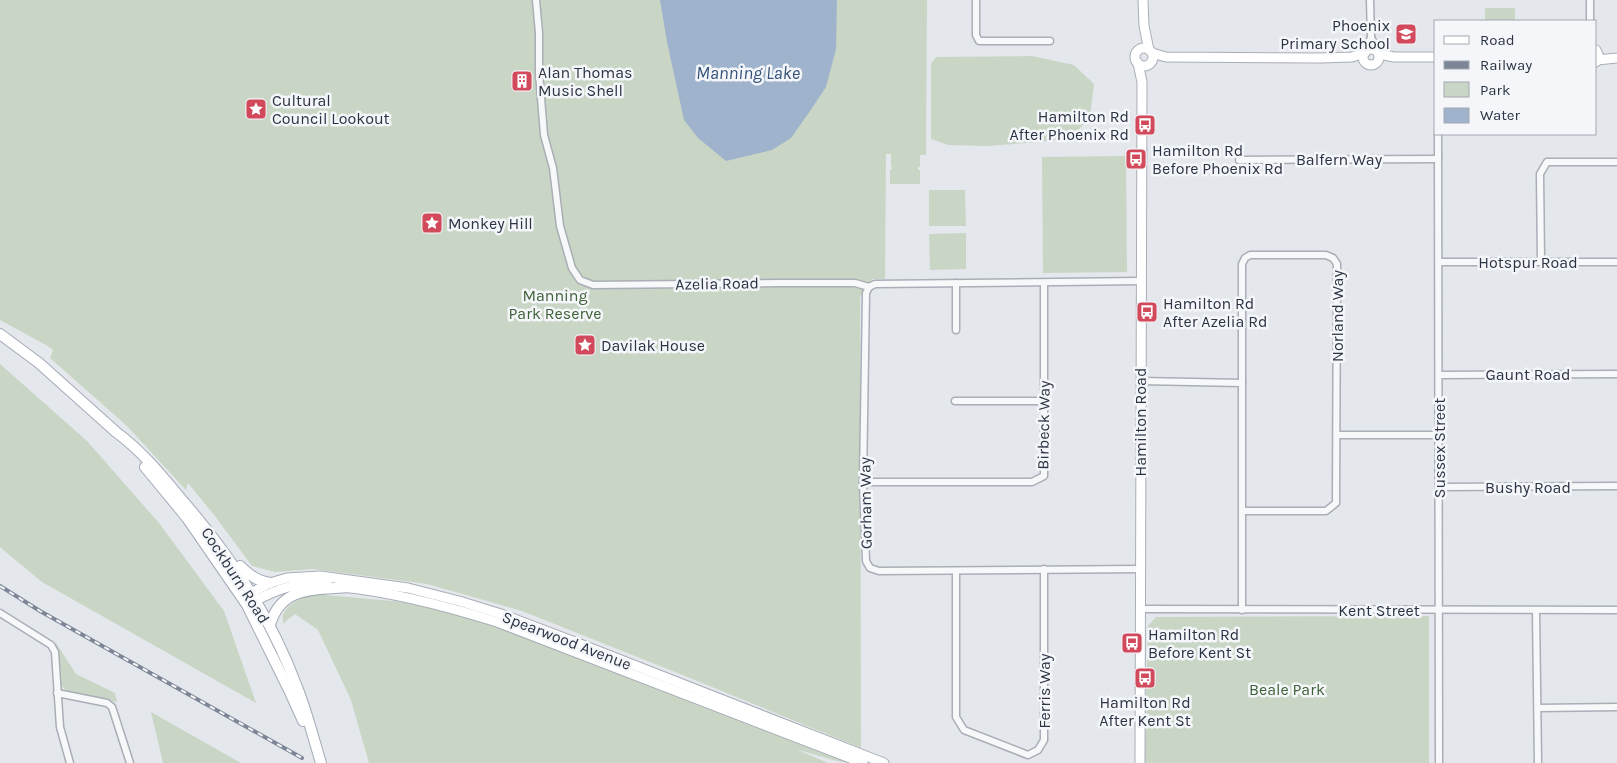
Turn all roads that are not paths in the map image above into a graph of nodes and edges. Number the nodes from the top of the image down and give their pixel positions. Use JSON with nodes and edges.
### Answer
{"nodes":[{"id":1,"x":536,"y":0,"type":"edge"},
{"id":2,"x":976,"y":0,"type":"edge"},
{"id":3,"x":1139,"y":0,"type":"edge"},
{"id":4,"x":1143,"y":0,"type":"edge"},
{"id":5,"x":1370,"y":0,"type":"edge"},
{"id":6,"x":1590,"y":0,"type":"edge"},
{"id":7,"x":1590,"y":20,"type":"edge"},
{"id":8,"x":1370,"y":37,"type":"junction"},
{"id":9,"x":1050,"y":41,"type":"dead end"},
{"id":10,"x":1365,"y":52,"type":"junction"},
{"id":11,"x":1149,"y":56,"type":"junction"},
{"id":12,"x":1378,"y":56,"type":"junction"},
{"id":13,"x":1597,"y":56,"type":"edge"},
{"id":14,"x":1352,"y":57,"type":"junction"},
{"id":15,"x":1434,"y":57,"type":"edge"},
{"id":16,"x":1617,"y":57,"type":"edge"},
{"id":17,"x":1138,"y":63,"type":"junction"},
{"id":18,"x":1366,"y":63,"type":"junction"},
{"id":19,"x":1142,"y":82,"type":"junction"},
{"id":20,"x":1438,"y":135,"type":"edge"},
{"id":21,"x":1438,"y":159,"type":"junction"},
{"id":22,"x":1239,"y":160,"type":"dead end"},
{"id":23,"x":1617,"y":162,"type":"edge"},
{"id":24,"x":1541,"y":261,"type":"junction"},
{"id":25,"x":1439,"y":262,"type":"junction"},
{"id":26,"x":1617,"y":262,"type":"edge"},
{"id":27,"x":1141,"y":281,"type":"junction"},
{"id":28,"x":1044,"y":283,"type":"junction"},
{"id":29,"x":956,"y":284,"type":"junction"},
{"id":30,"x":869,"y":286,"type":"junction"},
{"id":31,"x":956,"y":330,"type":"dead end"},
{"id":32,"x":0,"y":334,"type":"edge"},
{"id":33,"x":1617,"y":374,"type":"edge"},
{"id":34,"x":1439,"y":375,"type":"junction"},
{"id":35,"x":1140,"y":381,"type":"junction"},
{"id":36,"x":1242,"y":383,"type":"junction"},
{"id":37,"x":955,"y":401,"type":"dead end"},
{"id":38,"x":1044,"y":401,"type":"junction"},
{"id":39,"x":116,"y":432,"type":"junction"},
{"id":40,"x":1337,"y":435,"type":"junction"},
{"id":41,"x":1438,"y":435,"type":"junction"},
{"id":42,"x":863,"y":482,"type":"junction"},
{"id":43,"x":1617,"y":486,"type":"edge"},
{"id":44,"x":1438,"y":487,"type":"junction"},
{"id":45,"x":1242,"y":511,"type":"junction"},
{"id":46,"x":227,"y":556,"type":"junction"},
{"id":47,"x":1044,"y":569,"type":"junction"},
{"id":48,"x":1140,"y":569,"type":"junction"},
{"id":49,"x":956,"y":571,"type":"junction"},
{"id":50,"x":270,"y":583,"type":"junction"},
{"id":51,"x":348,"y":587,"type":"junction"},
{"id":52,"x":249,"y":599,"type":"junction"},
{"id":53,"x":1140,"y":609,"type":"junction"},
{"id":54,"x":1242,"y":610,"type":"junction"},
{"id":55,"x":1438,"y":610,"type":"junction"},
{"id":56,"x":1536,"y":610,"type":"junction"},
{"id":57,"x":1617,"y":610,"type":"edge"},
{"id":58,"x":0,"y":612,"type":"edge"},
{"id":59,"x":270,"y":625,"type":"junction"},
{"id":60,"x":57,"y":693,"type":"junction"},
{"id":61,"x":1617,"y":707,"type":"edge"},
{"id":62,"x":1538,"y":708,"type":"junction"},
{"id":63,"x":315,"y":744,"type":"junction"},
{"id":64,"x":70,"y":763,"type":"edge"},
{"id":65,"x":130,"y":763,"type":"edge"},
{"id":66,"x":321,"y":763,"type":"edge"},
{"id":67,"x":862,"y":763,"type":"edge"},
{"id":68,"x":884,"y":763,"type":"edge"},
{"id":69,"x":1140,"y":763,"type":"edge"},
{"id":70,"x":1439,"y":763,"type":"edge"},
{"id":71,"x":1538,"y":763,"type":"edge"}],
"edges":[{"from":1,"to":30,"type":"street","name":"Azelia Road"},
{"from":2,"to":9,"type":"street"},
{"from":3,"to":11,"type":"main road"},
{"from":4,"to":11,"type":"main road"},
{"from":5,"to":8,"type":"street"},
{"from":6,"to":7,"type":"street"},
{"from":8,"to":10,"type":"street"},
{"from":8,"to":12,"type":"street"},
{"from":10,"to":12,"type":"main road"},
{"from":10,"to":14,"type":"main road"},
{"from":10,"to":18,"type":"main road"},
{"from":11,"to":14,"type":"main road"},
{"from":11,"to":17,"type":"main road"},
{"from":11,"to":17,"type":"main road"},
{"from":11,"to":19,"type":"main road","name":"Hamilton Road"},
{"from":12,"to":15,"type":"main road"},
{"from":12,"to":18,"type":"main road"},
{"from":13,"to":16,"type":"main road"},
{"from":14,"to":18,"type":"main road"},
{"from":17,"to":19,"type":"main road","name":"Hamilton Road"},
{"from":19,"to":27,"type":"main road","name":"Hamilton Road"},
{"from":20,"to":21,"type":"street","name":"Sussex Street"},
{"from":21,"to":22,"type":"street","name":"Balfern Way"},
{"from":21,"to":25,"type":"street","name":"Sussex Street"},
{"from":23,"to":24,"type":"street"},
{"from":24,"to":25,"type":"street","name":"Hotspur Road"},
{"from":24,"to":26,"type":"street","name":"Hotspur Road"},
{"from":25,"to":34,"type":"street","name":"Sussex Street"},
{"from":27,"to":28,"type":"street","name":"Azelia Road"},
{"from":27,"to":35,"type":"main road","name":"Hamilton Road"},
{"from":28,"to":29,"type":"street","name":"Azelia Road"},
{"from":28,"to":38,"type":"street","name":"Birbeck Way"},
{"from":29,"to":30,"type":"street","name":"Azelia Road"},
{"from":29,"to":31,"type":"street"},
{"from":30,"to":42,"type":"street","name":"Gorham Way"},
{"from":32,"to":39,"type":"main road","name":"Cockburn Road"},
{"from":33,"to":34,"type":"street","name":"Gaunt Road"},
{"from":34,"to":41,"type":"street","name":"Sussex Street"},
{"from":35,"to":36,"type":"street"},
{"from":35,"to":48,"type":"main road","name":"Hamilton Road"},
{"from":36,"to":40,"type":"street","name":"Norland Way"},
{"from":36,"to":45,"type":"street","name":"Norland Way"},
{"from":37,"to":38,"type":"street"},
{"from":38,"to":42,"type":"street","name":"Birbeck Way"},
{"from":39,"to":46,"type":"main road","name":"Cockburn Road"},
{"from":39,"to":52,"type":"main road","name":"Cockburn Road"},
{"from":40,"to":41,"type":"street"},
{"from":40,"to":45,"type":"street","name":"Norland Way"},
{"from":41,"to":44,"type":"street","name":"Sussex Street"},
{"from":42,"to":49,"type":"street","name":"Gorham Way"},
{"from":43,"to":44,"type":"street","name":"Bushy Road"},
{"from":44,"to":55,"type":"street","name":"Sussex Street"},
{"from":45,"to":54,"type":"street","name":"Norland Way"},
{"from":46,"to":50,"type":"main road"},
{"from":46,"to":52,"type":"main road","name":"Cockburn Road"},
{"from":47,"to":48,"type":"street","name":"Gorham Way"},
{"from":47,"to":49,"type":"street","name":"Gorham Way"},
{"from":47,"to":49,"type":"street","name":"Ferris Way"},
{"from":48,"to":53,"type":"main road","name":"Hamilton Road"},
{"from":50,"to":52,"type":"main road","name":"Spearwood Avenue"},
{"from":50,"to":68,"type":"main road","name":"Spearwood Avenue"},
{"from":51,"to":52,"type":"main road","name":"Spearwood Avenue"},
{"from":51,"to":59,"type":"main road"},
{"from":51,"to":67,"type":"main road","name":"Spearwood Avenue"},
{"from":52,"to":59,"type":"main road","name":"Cockburn Road"},
{"from":52,"to":63,"type":"main road","name":"Cockburn Road"},
{"from":53,"to":54,"type":"street","name":"Kent Street"},
{"from":53,"to":69,"type":"main road","name":"Hamilton Road"},
{"from":54,"to":55,"type":"street","name":"Kent Street"},
{"from":55,"to":56,"type":"street","name":"Kent Street"},
{"from":55,"to":70,"type":"street","name":"Sussex Street"},
{"from":56,"to":57,"type":"street","name":"Kent Street"},
{"from":56,"to":62,"type":"street"},
{"from":58,"to":60,"type":"street"},
{"from":59,"to":63,"type":"main road","name":"Cockburn Road"},
{"from":60,"to":64,"type":"street"},
{"from":60,"to":65,"type":"street"},
{"from":61,"to":62,"type":"street"},
{"from":62,"to":71,"type":"street"},
{"from":63,"to":66,"type":"main road","name":"Cockburn Road"}]}
